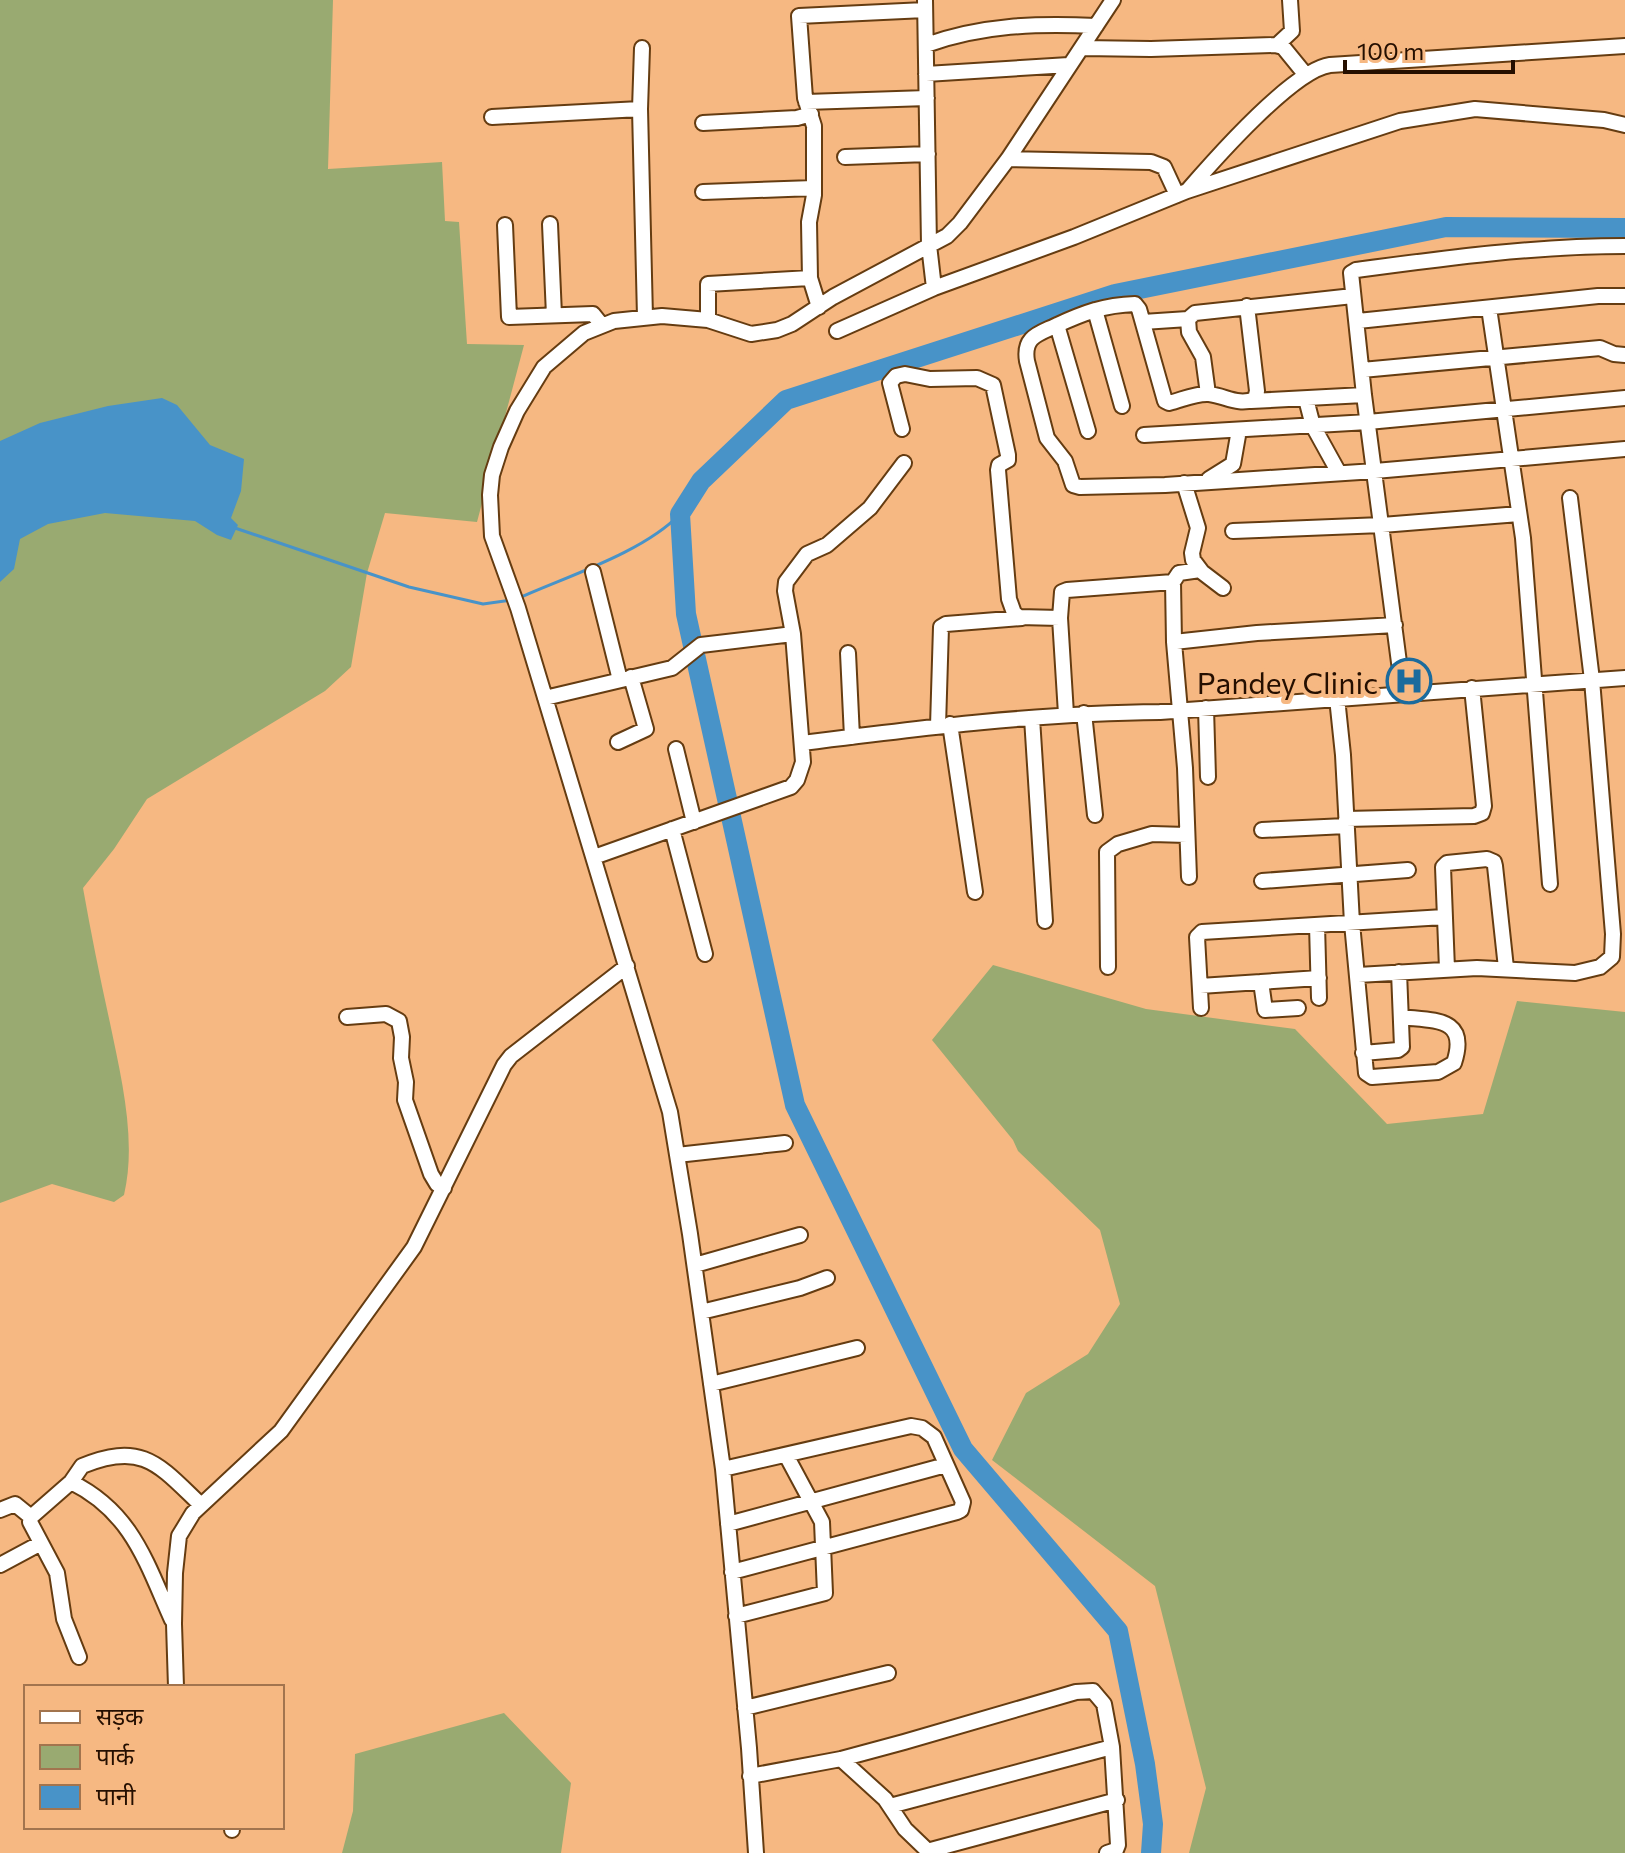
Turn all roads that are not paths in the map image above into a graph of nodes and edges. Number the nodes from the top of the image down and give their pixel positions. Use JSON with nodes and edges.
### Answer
{"nodes":[{"id":1,"x":1113,"y":0,"type":"edge"},
{"id":2,"x":1290,"y":0,"type":"edge"},
{"id":3,"x":925,"y":5,"type":"edge"},
{"id":4,"x":1096,"y":26,"type":"junction"},
{"id":5,"x":926,"y":45,"type":"junction"},
{"id":6,"x":1277,"y":45,"type":"junction"},
{"id":7,"x":1625,"y":46,"type":"edge"},
{"id":8,"x":642,"y":48,"type":"dead end"},
{"id":9,"x":1082,"y":48,"type":"junction"},
{"id":10,"x":1069,"y":65,"type":"junction"},
{"id":11,"x":926,"y":74,"type":"junction"},
{"id":12,"x":1305,"y":74,"type":"junction"},
{"id":13,"x":927,"y":98,"type":"junction"},
{"id":14,"x":808,"y":108,"type":"junction"},
{"id":15,"x":640,"y":109,"type":"junction"},
{"id":16,"x":492,"y":117,"type":"dead end"},
{"id":17,"x":703,"y":123,"type":"dead end"},
{"id":18,"x":1625,"y":125,"type":"edge"},
{"id":19,"x":928,"y":154,"type":"junction"},
{"id":20,"x":845,"y":157,"type":"dead end"},
{"id":21,"x":1008,"y":159,"type":"junction"},
{"id":22,"x":814,"y":188,"type":"junction"},
{"id":23,"x":703,"y":192,"type":"dead end"},
{"id":24,"x":1182,"y":193,"type":"junction"},
{"id":25,"x":550,"y":224,"type":"dead end"},
{"id":26,"x":505,"y":225,"type":"dead end"},
{"id":27,"x":929,"y":245,"type":"junction"},
{"id":28,"x":1625,"y":246,"type":"edge"},
{"id":29,"x":810,"y":278,"type":"junction"},
{"id":30,"x":934,"y":288,"type":"junction"},
{"id":31,"x":1353,"y":296,"type":"junction"},
{"id":32,"x":1625,"y":296,"type":"edge"},
{"id":33,"x":1247,"y":306,"type":"junction"},
{"id":34,"x":819,"y":307,"type":"junction"},
{"id":35,"x":1489,"y":308,"type":"junction"},
{"id":36,"x":1095,"y":310,"type":"junction"},
{"id":37,"x":554,"y":315,"type":"junction"},
{"id":38,"x":645,"y":317,"type":"junction"},
{"id":39,"x":1188,"y":319,"type":"junction"},
{"id":40,"x":708,"y":320,"type":"junction"},
{"id":41,"x":1358,"y":321,"type":"junction"},
{"id":42,"x":1143,"y":322,"type":"junction"},
{"id":43,"x":601,"y":324,"type":"junction"},
{"id":44,"x":1057,"y":325,"type":"junction"},
{"id":45,"x":837,"y":331,"type":"dead end"},
{"id":46,"x":1625,"y":355,"type":"edge"},
{"id":47,"x":1496,"y":358,"type":"junction"},
{"id":48,"x":1362,"y":370,"type":"junction"},
{"id":49,"x":1208,"y":394,"type":"junction"},
{"id":50,"x":1364,"y":395,"type":"junction"},
{"id":51,"x":1625,"y":398,"type":"edge"},
{"id":52,"x":1306,"y":399,"type":"junction"},
{"id":53,"x":1251,"y":401,"type":"junction"},
{"id":54,"x":1122,"y":406,"type":"dead end"},
{"id":55,"x":1503,"y":410,"type":"junction"},
{"id":56,"x":1368,"y":422,"type":"junction"},
{"id":57,"x":1313,"y":426,"type":"junction"},
{"id":58,"x":902,"y":429,"type":"dead end"},
{"id":59,"x":1239,"y":430,"type":"junction"},
{"id":60,"x":1088,"y":431,"type":"dead end"},
{"id":61,"x":1144,"y":435,"type":"dead end"},
{"id":62,"x":1625,"y":449,"type":"edge"},
{"id":63,"x":1512,"y":458,"type":"junction"},
{"id":64,"x":904,"y":463,"type":"dead end"},
{"id":65,"x":1375,"y":471,"type":"junction"},
{"id":66,"x":1339,"y":473,"type":"junction"},
{"id":67,"x":1204,"y":482,"type":"junction"},
{"id":68,"x":1184,"y":483,"type":"junction"},
{"id":69,"x":1570,"y":498,"type":"dead end"},
{"id":70,"x":1519,"y":514,"type":"junction"},
{"id":71,"x":1382,"y":525,"type":"junction"},
{"id":72,"x":1233,"y":531,"type":"dead end"},
{"id":73,"x":1200,"y":570,"type":"junction"},
{"id":74,"x":593,"y":572,"type":"dead end"},
{"id":75,"x":1173,"y":582,"type":"junction"},
{"id":76,"x":1223,"y":588,"type":"dead end"},
{"id":77,"x":1022,"y":618,"type":"junction"},
{"id":78,"x":1060,"y":618,"type":"junction"},
{"id":79,"x":1395,"y":625,"type":"junction"},
{"id":80,"x":793,"y":634,"type":"junction"},
{"id":81,"x":1174,"y":642,"type":"junction"},
{"id":82,"x":848,"y":653,"type":"dead end"},
{"id":83,"x":1625,"y":678,"type":"edge"},
{"id":84,"x":626,"y":679,"type":"junction"},
{"id":85,"x":1592,"y":680,"type":"junction"},
{"id":86,"x":1536,"y":684,"type":"junction"},
{"id":87,"x":1472,"y":688,"type":"junction"},
{"id":88,"x":1403,"y":693,"type":"junction"},
{"id":89,"x":545,"y":698,"type":"junction"},
{"id":90,"x":1337,"y":698,"type":"junction"},
{"id":91,"x":1206,"y":708,"type":"junction"},
{"id":92,"x":1179,"y":710,"type":"junction"},
{"id":93,"x":1084,"y":713,"type":"junction"},
{"id":94,"x":1066,"y":714,"type":"junction"},
{"id":95,"x":1032,"y":718,"type":"junction"},
{"id":96,"x":944,"y":725,"type":"junction"},
{"id":97,"x":852,"y":737,"type":"junction"},
{"id":98,"x":618,"y":742,"type":"dead end"},
{"id":99,"x":802,"y":743,"type":"junction"},
{"id":100,"x":676,"y":749,"type":"dead end"},
{"id":101,"x":1208,"y":777,"type":"dead end"},
{"id":102,"x":1095,"y":815,"type":"dead end"},
{"id":103,"x":700,"y":820,"type":"junction"},
{"id":104,"x":1346,"y":822,"type":"junction"},
{"id":105,"x":672,"y":829,"type":"junction"},
{"id":106,"x":1262,"y":830,"type":"dead end"},
{"id":107,"x":1187,"y":835,"type":"junction"},
{"id":108,"x":594,"y":857,"type":"junction"},
{"id":109,"x":1408,"y":870,"type":"dead end"},
{"id":110,"x":1350,"y":875,"type":"junction"},
{"id":111,"x":1189,"y":877,"type":"dead end"},
{"id":112,"x":1262,"y":881,"type":"dead end"},
{"id":113,"x":1550,"y":884,"type":"dead end"},
{"id":114,"x":975,"y":892,"type":"dead end"},
{"id":115,"x":1444,"y":917,"type":"junction"},
{"id":116,"x":1045,"y":921,"type":"dead end"},
{"id":117,"x":1352,"y":923,"type":"junction"},
{"id":118,"x":1317,"y":925,"type":"junction"},
{"id":119,"x":705,"y":954,"type":"dead end"},
{"id":120,"x":627,"y":966,"type":"junction"},
{"id":121,"x":1108,"y":967,"type":"dead end"},
{"id":122,"x":1506,"y":968,"type":"junction"},
{"id":123,"x":1447,"y":969,"type":"junction"},
{"id":124,"x":1399,"y":972,"type":"junction"},
{"id":125,"x":1358,"y":975,"type":"junction"},
{"id":126,"x":1319,"y":978,"type":"junction"},
{"id":127,"x":1261,"y":982,"type":"junction"},
{"id":128,"x":1200,"y":986,"type":"junction"},
{"id":129,"x":1319,"y":998,"type":"dead end"},
{"id":130,"x":1201,"y":1008,"type":"dead end"},
{"id":131,"x":1298,"y":1008,"type":"dead end"},
{"id":132,"x":347,"y":1017,"type":"dead end"},
{"id":133,"x":1401,"y":1017,"type":"junction"},
{"id":134,"x":1363,"y":1053,"type":"junction"},
{"id":135,"x":785,"y":1143,"type":"dead end"},
{"id":136,"x":677,"y":1155,"type":"junction"},
{"id":137,"x":444,"y":1188,"type":"junction"},
{"id":138,"x":800,"y":1235,"type":"dead end"},
{"id":139,"x":695,"y":1265,"type":"junction"},
{"id":140,"x":827,"y":1278,"type":"dead end"},
{"id":141,"x":701,"y":1312,"type":"junction"},
{"id":142,"x":857,"y":1348,"type":"dead end"},
{"id":143,"x":711,"y":1384,"type":"junction"},
{"id":144,"x":786,"y":1455,"type":"junction"},
{"id":145,"x":946,"y":1465,"type":"junction"},
{"id":146,"x":723,"y":1469,"type":"junction"},
{"id":147,"x":71,"y":1482,"type":"junction"},
{"id":148,"x":812,"y":1503,"type":"junction"},
{"id":149,"x":201,"y":1505,"type":"junction"},
{"id":150,"x":0,"y":1510,"type":"edge"},
{"id":151,"x":31,"y":1517,"type":"junction"},
{"id":152,"x":728,"y":1524,"type":"junction"},
{"id":153,"x":41,"y":1543,"type":"junction"},
{"id":154,"x":823,"y":1547,"type":"junction"},
{"id":155,"x":0,"y":1565,"type":"edge"},
{"id":156,"x":732,"y":1572,"type":"junction"},
{"id":157,"x":736,"y":1616,"type":"junction"},
{"id":158,"x":174,"y":1624,"type":"junction"},
{"id":159,"x":79,"y":1657,"type":"dead end"},
{"id":160,"x":888,"y":1673,"type":"dead end"},
{"id":161,"x":176,"y":1685,"type":"edge"},
{"id":162,"x":745,"y":1708,"type":"junction"},
{"id":163,"x":1112,"y":1747,"type":"junction"},
{"id":164,"x":841,"y":1759,"type":"junction"},
{"id":165,"x":750,"y":1776,"type":"junction"},
{"id":166,"x":1117,"y":1800,"type":"junction"},
{"id":167,"x":890,"y":1806,"type":"junction"},
{"id":168,"x":929,"y":1852,"type":"edge"},
{"id":169,"x":756,"y":1853,"type":"edge"},
{"id":170,"x":1107,"y":1853,"type":"edge"}],
"edges":[{"from":1,"to":4,"type":"street"},
{"from":2,"to":6,"type":"street"},
{"from":3,"to":5,"type":"street"},
{"from":3,"to":14,"type":"street"},
{"from":4,"to":5,"type":"street"},
{"from":4,"to":9,"type":"street"},
{"from":5,"to":11,"type":"street"},
{"from":6,"to":9,"type":"street"},
{"from":6,"to":12,"type":"street"},
{"from":7,"to":12,"type":"street"},
{"from":8,"to":15,"type":"street"},
{"from":9,"to":10,"type":"street"},
{"from":10,"to":11,"type":"street"},
{"from":10,"to":21,"type":"street"},
{"from":11,"to":13,"type":"street"},
{"from":12,"to":24,"type":"street"},
{"from":13,"to":14,"type":"street"},
{"from":13,"to":19,"type":"street"},
{"from":14,"to":17,"type":"street"},
{"from":14,"to":22,"type":"street"},
{"from":15,"to":16,"type":"street"},
{"from":15,"to":38,"type":"street"},
{"from":18,"to":24,"type":"street"},
{"from":19,"to":20,"type":"street"},
{"from":19,"to":27,"type":"street"},
{"from":21,"to":24,"type":"street"},
{"from":21,"to":27,"type":"street"},
{"from":22,"to":23,"type":"street"},
{"from":22,"to":29,"type":"street"},
{"from":24,"to":30,"type":"street"},
{"from":25,"to":37,"type":"street"},
{"from":26,"to":37,"type":"street"},
{"from":27,"to":30,"type":"street"},
{"from":27,"to":34,"type":"street"},
{"from":28,"to":31,"type":"street"},
{"from":29,"to":34,"type":"street"},
{"from":29,"to":40,"type":"street"},
{"from":30,"to":45,"type":"street"},
{"from":31,"to":33,"type":"street"},
{"from":31,"to":41,"type":"street"},
{"from":32,"to":35,"type":"street"},
{"from":33,"to":39,"type":"street"},
{"from":33,"to":53,"type":"street"},
{"from":34,"to":40,"type":"street"},
{"from":35,"to":41,"type":"street"},
{"from":35,"to":47,"type":"street"},
{"from":36,"to":42,"type":"street"},
{"from":36,"to":44,"type":"street"},
{"from":36,"to":54,"type":"street"},
{"from":37,"to":43,"type":"street"},
{"from":38,"to":40,"type":"street"},
{"from":38,"to":43,"type":"street"},
{"from":39,"to":42,"type":"street"},
{"from":39,"to":49,"type":"street"},
{"from":41,"to":48,"type":"street"},
{"from":42,"to":49,"type":"street"},
{"from":43,"to":89,"type":"street"},
{"from":44,"to":60,"type":"street"},
{"from":44,"to":68,"type":"street"},
{"from":46,"to":47,"type":"street"},
{"from":47,"to":48,"type":"street"},
{"from":47,"to":55,"type":"street"},
{"from":48,"to":50,"type":"street"},
{"from":49,"to":53,"type":"street"},
{"from":50,"to":52,"type":"street"},
{"from":50,"to":56,"type":"street"},
{"from":51,"to":55,"type":"street"},
{"from":52,"to":53,"type":"street"},
{"from":52,"to":57,"type":"street"},
{"from":55,"to":56,"type":"street"},
{"from":55,"to":63,"type":"street"},
{"from":56,"to":57,"type":"street"},
{"from":56,"to":65,"type":"street"},
{"from":57,"to":59,"type":"street"},
{"from":57,"to":66,"type":"street"},
{"from":58,"to":77,"type":"street"},
{"from":59,"to":61,"type":"street"},
{"from":59,"to":67,"type":"street"},
{"from":62,"to":63,"type":"street"},
{"from":63,"to":65,"type":"street"},
{"from":63,"to":70,"type":"street"},
{"from":64,"to":80,"type":"street"},
{"from":65,"to":66,"type":"street"},
{"from":65,"to":71,"type":"street"},
{"from":66,"to":67,"type":"street"},
{"from":67,"to":68,"type":"street"},
{"from":68,"to":73,"type":"street"},
{"from":69,"to":85,"type":"street"},
{"from":70,"to":71,"type":"street"},
{"from":70,"to":86,"type":"street"},
{"from":71,"to":72,"type":"street"},
{"from":71,"to":79,"type":"street"},
{"from":73,"to":75,"type":"street"},
{"from":73,"to":76,"type":"street"},
{"from":74,"to":84,"type":"street"},
{"from":75,"to":78,"type":"street"},
{"from":75,"to":81,"type":"street"},
{"from":77,"to":78,"type":"street"},
{"from":77,"to":96,"type":"street"},
{"from":78,"to":94,"type":"street"},
{"from":79,"to":81,"type":"street"},
{"from":79,"to":88,"type":"street"},
{"from":80,"to":84,"type":"street"},
{"from":80,"to":99,"type":"street"},
{"from":81,"to":92,"type":"street"},
{"from":82,"to":97,"type":"street"},
{"from":83,"to":85,"type":"street"},
{"from":84,"to":89,"type":"street"},
{"from":84,"to":98,"type":"street"},
{"from":85,"to":86,"type":"street"},
{"from":85,"to":122,"type":"street"},
{"from":86,"to":87,"type":"street"},
{"from":86,"to":113,"type":"street"},
{"from":87,"to":88,"type":"street"},
{"from":87,"to":104,"type":"street"},
{"from":88,"to":90,"type":"street"},
{"from":89,"to":108,"type":"street"},
{"from":90,"to":91,"type":"street"},
{"from":90,"to":104,"type":"street"},
{"from":91,"to":92,"type":"street"},
{"from":91,"to":101,"type":"street"},
{"from":92,"to":93,"type":"street"},
{"from":92,"to":107,"type":"street"},
{"from":93,"to":94,"type":"street"},
{"from":93,"to":102,"type":"street"},
{"from":94,"to":95,"type":"street"},
{"from":95,"to":96,"type":"street"},
{"from":95,"to":116,"type":"street"},
{"from":96,"to":97,"type":"street"},
{"from":96,"to":114,"type":"street"},
{"from":97,"to":99,"type":"street"},
{"from":99,"to":103,"type":"street"},
{"from":100,"to":103,"type":"street"},
{"from":103,"to":105,"type":"street"},
{"from":104,"to":106,"type":"street"},
{"from":104,"to":110,"type":"street"},
{"from":105,"to":108,"type":"street"},
{"from":105,"to":119,"type":"street"},
{"from":107,"to":111,"type":"street"},
{"from":107,"to":121,"type":"street"},
{"from":108,"to":120,"type":"street"},
{"from":109,"to":110,"type":"street"},
{"from":110,"to":112,"type":"street"},
{"from":110,"to":117,"type":"street"},
{"from":115,"to":117,"type":"street"},
{"from":115,"to":122,"type":"street"},
{"from":115,"to":123,"type":"street"},
{"from":117,"to":118,"type":"street"},
{"from":117,"to":125,"type":"street"},
{"from":118,"to":126,"type":"street"},
{"from":118,"to":128,"type":"street"},
{"from":120,"to":136,"type":"street"},
{"from":120,"to":137,"type":"street"},
{"from":122,"to":123,"type":"street"},
{"from":123,"to":124,"type":"street"},
{"from":124,"to":125,"type":"street"},
{"from":124,"to":133,"type":"street"},
{"from":125,"to":134,"type":"street"},
{"from":126,"to":127,"type":"street"},
{"from":126,"to":129,"type":"street"},
{"from":127,"to":128,"type":"street"},
{"from":127,"to":131,"type":"street"},
{"from":128,"to":130,"type":"street"},
{"from":132,"to":137,"type":"street"},
{"from":133,"to":134,"type":"street"},
{"from":133,"to":134,"type":"street"},
{"from":135,"to":136,"type":"street"},
{"from":136,"to":139,"type":"street"},
{"from":137,"to":149,"type":"street"},
{"from":138,"to":139,"type":"street"},
{"from":139,"to":141,"type":"street"},
{"from":140,"to":141,"type":"street"},
{"from":141,"to":143,"type":"street"},
{"from":142,"to":143,"type":"street"},
{"from":143,"to":146,"type":"street"},
{"from":144,"to":145,"type":"street"},
{"from":144,"to":146,"type":"street"},
{"from":144,"to":148,"type":"street"},
{"from":145,"to":148,"type":"street"},
{"from":145,"to":154,"type":"street"},
{"from":146,"to":152,"type":"street"},
{"from":147,"to":149,"type":"street"},
{"from":147,"to":151,"type":"street"},
{"from":147,"to":158,"type":"street"},
{"from":148,"to":152,"type":"street"},
{"from":148,"to":154,"type":"street"},
{"from":149,"to":158,"type":"street"},
{"from":150,"to":151,"type":"street"},
{"from":151,"to":153,"type":"street"},
{"from":152,"to":156,"type":"street"},
{"from":153,"to":155,"type":"street"},
{"from":153,"to":159,"type":"street"},
{"from":154,"to":156,"type":"street"},
{"from":154,"to":157,"type":"street"},
{"from":156,"to":157,"type":"street"},
{"from":157,"to":162,"type":"street"},
{"from":158,"to":161,"type":"street"},
{"from":160,"to":162,"type":"street"},
{"from":162,"to":165,"type":"street"},
{"from":163,"to":164,"type":"street"},
{"from":163,"to":166,"type":"street"},
{"from":163,"to":167,"type":"street"},
{"from":164,"to":165,"type":"street"},
{"from":164,"to":167,"type":"street"},
{"from":165,"to":169,"type":"street"},
{"from":166,"to":168,"type":"street"},
{"from":166,"to":170,"type":"street"},
{"from":167,"to":168,"type":"street"}]}
